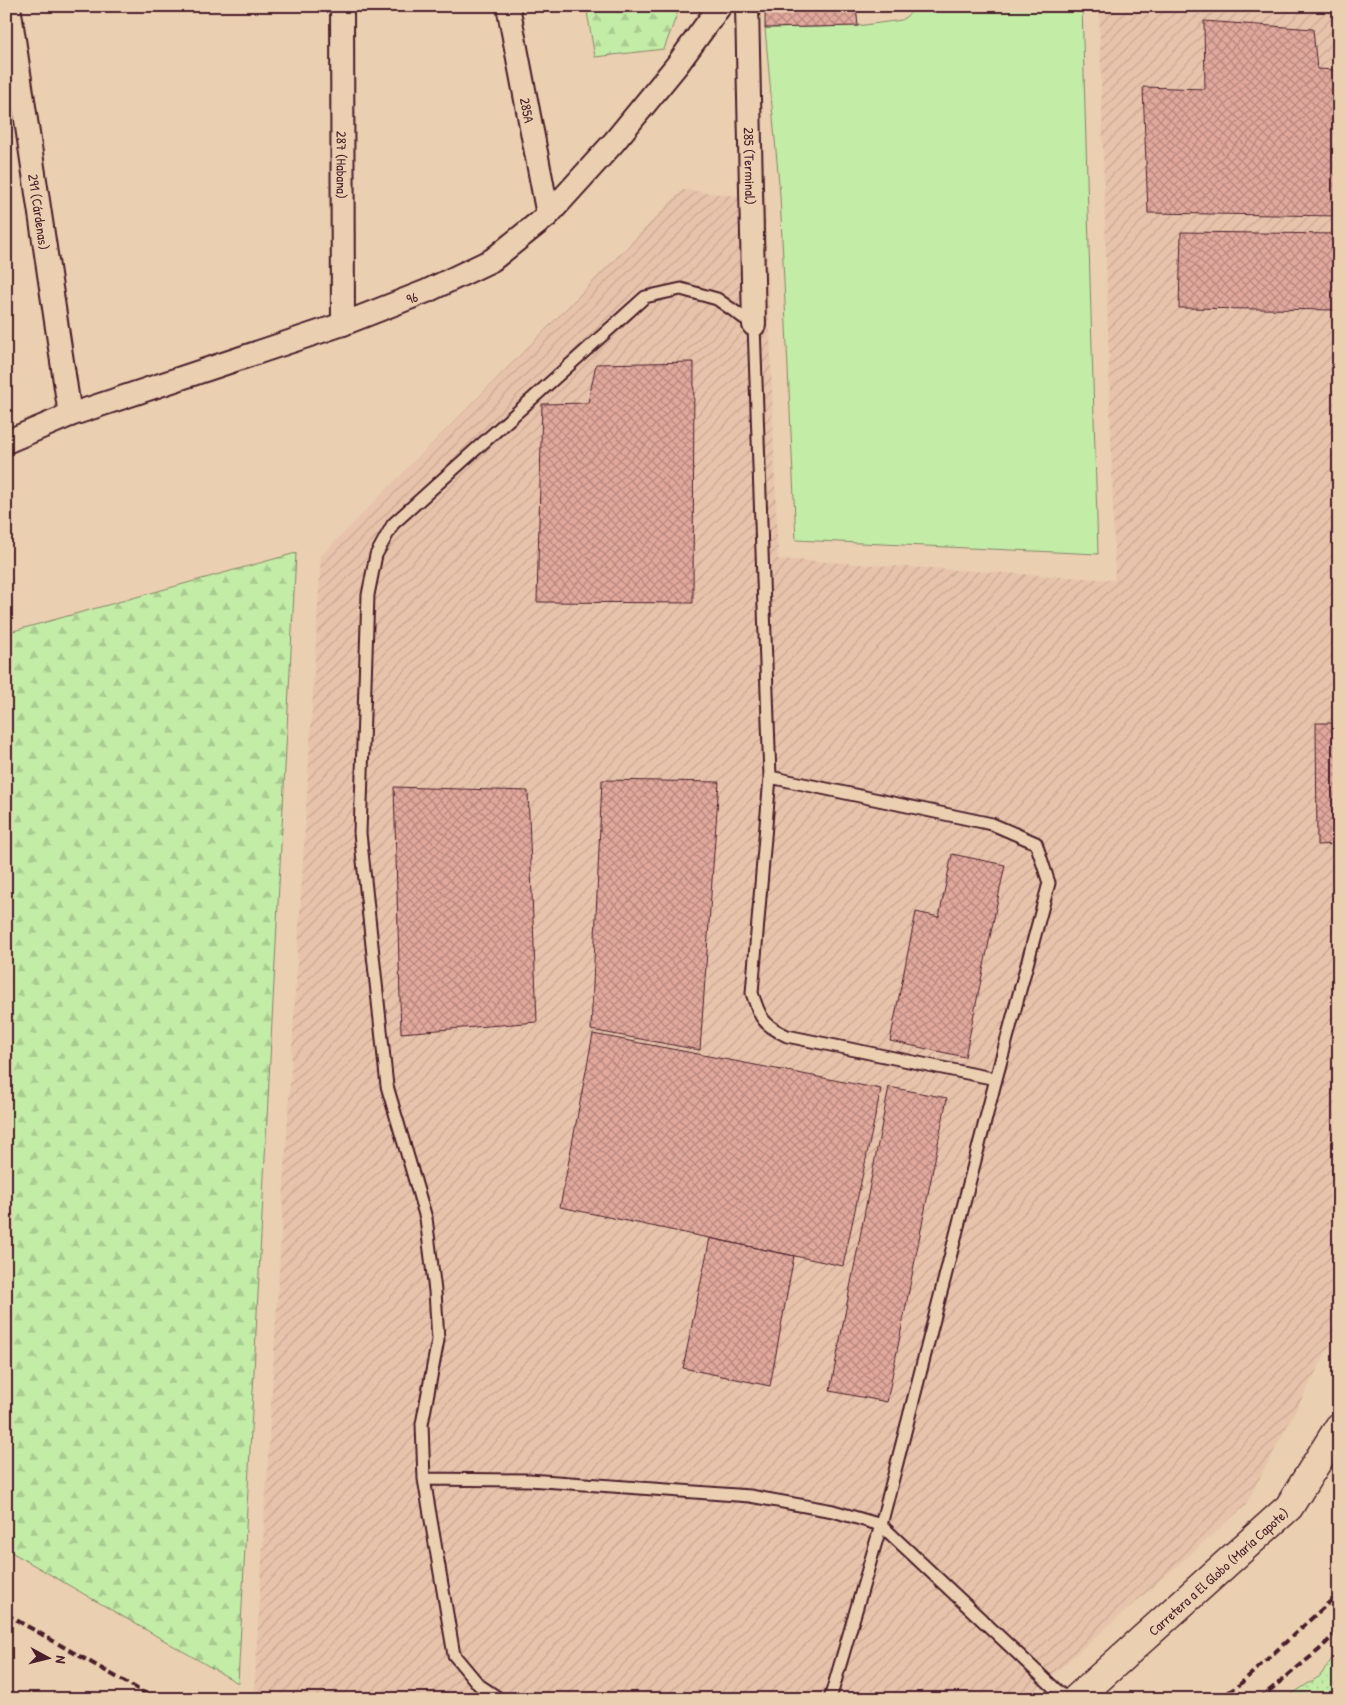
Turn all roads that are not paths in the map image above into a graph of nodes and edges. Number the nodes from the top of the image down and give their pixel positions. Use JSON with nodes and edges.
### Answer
{"nodes":[{"id":1,"x":9,"y":6,"type":"edge"},
{"id":2,"x":342,"y":6,"type":"edge"},
{"id":3,"x":508,"y":6,"type":"edge"},
{"id":4,"x":720,"y":6,"type":"edge"},
{"id":5,"x":747,"y":6,"type":"edge"},
{"id":6,"x":548,"y":215,"type":"junction"},
{"id":7,"x":343,"y":324,"type":"junction"},
{"id":8,"x":754,"y":325,"type":"junction"},
{"id":9,"x":70,"y":415,"type":"junction"},
{"id":10,"x":6,"y":442,"type":"edge"},
{"id":11,"x":770,"y":777,"type":"junction"},
{"id":12,"x":996,"y":1079,"type":"junction"},
{"id":13,"x":1339,"y":1427,"type":"edge"},
{"id":14,"x":424,"y":1479,"type":"junction"},
{"id":15,"x":881,"y":1525,"type":"junction"},
{"id":16,"x":500,"y":1699,"type":"edge"},
{"id":17,"x":830,"y":1699,"type":"edge"},
{"id":18,"x":1066,"y":1699,"type":"edge"},
{"id":19,"x":1076,"y":1699,"type":"edge"}],
"edges":[{"from":1,"to":9,"type":"street","name":"291 (Cárdenas)"},
{"from":2,"to":7,"type":"street","name":"287 (Habana)"},
{"from":3,"to":6,"type":"street","name":"285A"},
{"from":4,"to":6,"type":"street","name":"96"},
{"from":5,"to":8,"type":"street","name":"285 (Terminal)"},
{"from":6,"to":7,"type":"street","name":"96"},
{"from":7,"to":9,"type":"street","name":"96"},
{"from":8,"to":11,"type":"lane"},
{"from":8,"to":14,"type":"lane"},
{"from":9,"to":10,"type":"street","name":"96"},
{"from":11,"to":12,"type":"lane"},
{"from":11,"to":12,"type":"lane"},
{"from":12,"to":15,"type":"lane"},
{"from":13,"to":19,"type":"main road","name":"Carretera a El Globo (María Capote)"},
{"from":14,"to":15,"type":"lane"},
{"from":14,"to":16,"type":"lane"},
{"from":15,"to":17,"type":"lane"},
{"from":15,"to":18,"type":"lane"}]}
